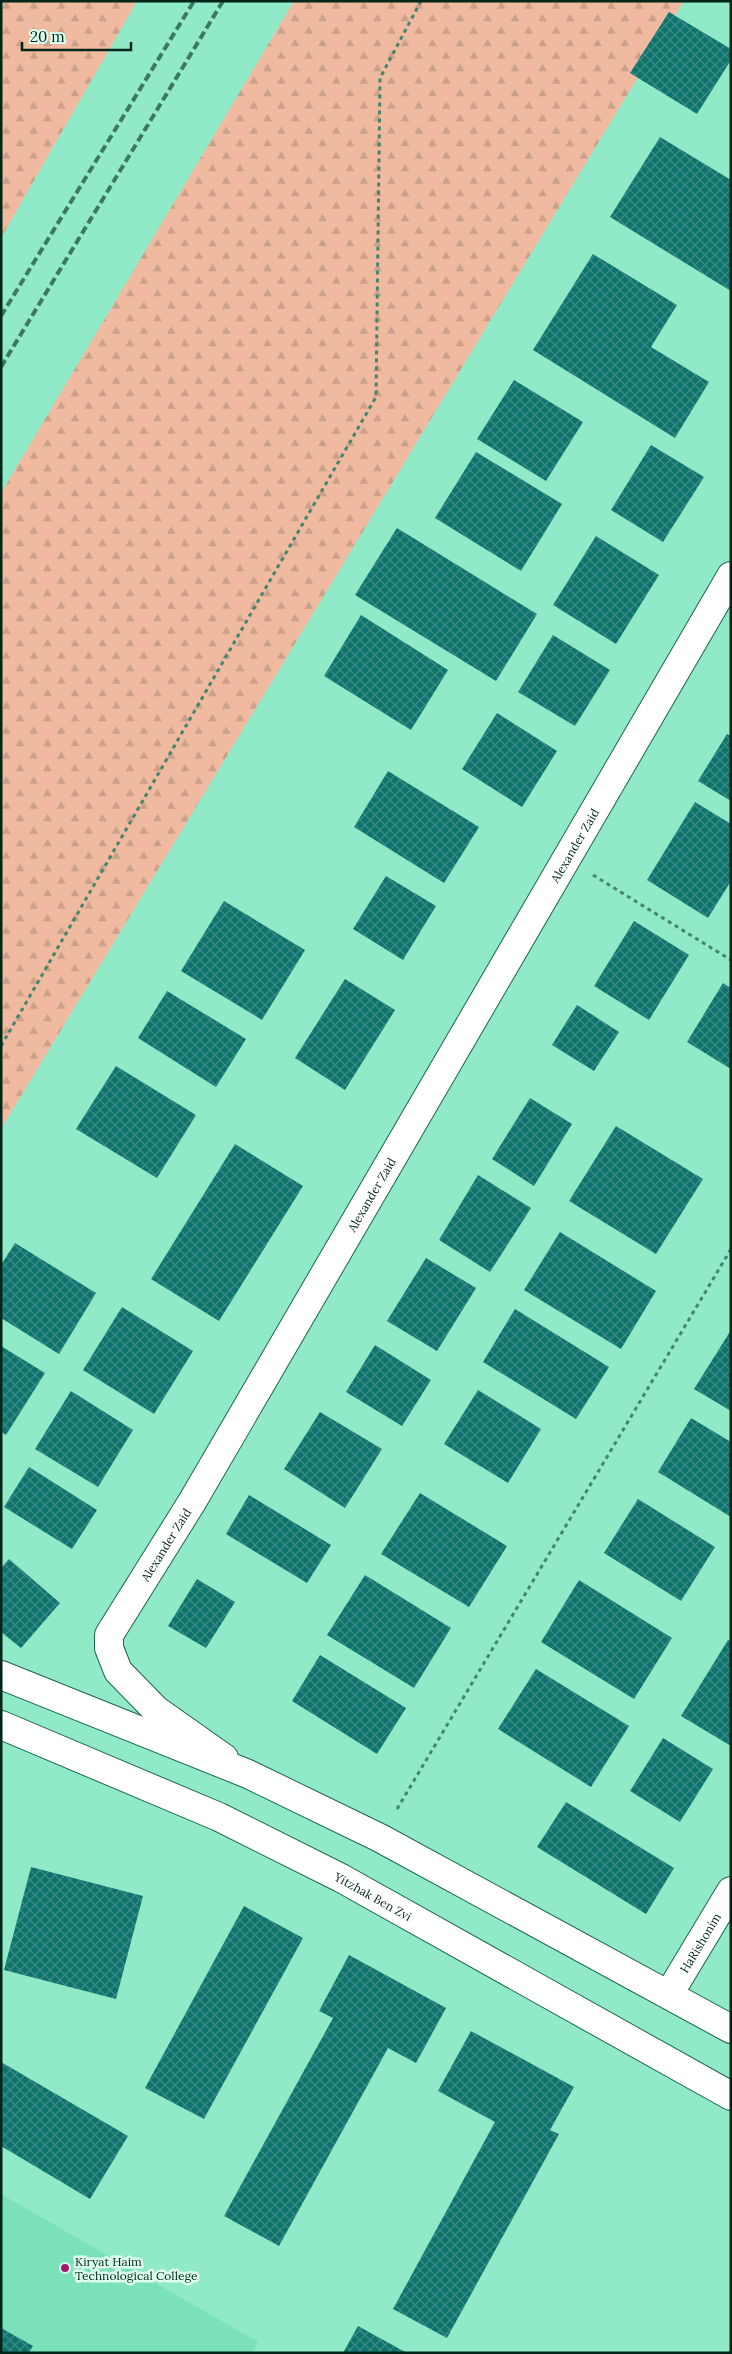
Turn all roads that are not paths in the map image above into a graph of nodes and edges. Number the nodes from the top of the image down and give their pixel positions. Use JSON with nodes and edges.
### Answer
{"nodes":[{"id":1,"x":731,"y":576,"type":"edge"},
{"id":2,"x":1,"y":1675,"type":"edge"},
{"id":3,"x":1,"y":1725,"type":"edge"},
{"id":4,"x":248,"y":1774,"type":"junction"},
{"id":5,"x":731,"y":1891,"type":"edge"},
{"id":6,"x":669,"y":1994,"type":"junction"},
{"id":7,"x":731,"y":2029,"type":"edge"},
{"id":8,"x":731,"y":2096,"type":"edge"}],
"edges":[{"from":1,"to":4,"type":"street","name":"Alexander Zaid"},
{"from":2,"to":4,"type":"street"},
{"from":3,"to":8,"type":"street","name":"Yitzhak Ben Zvi"},
{"from":4,"to":6,"type":"street"},
{"from":5,"to":6,"type":"street","name":"HaRishonim"},
{"from":6,"to":7,"type":"street"}]}
